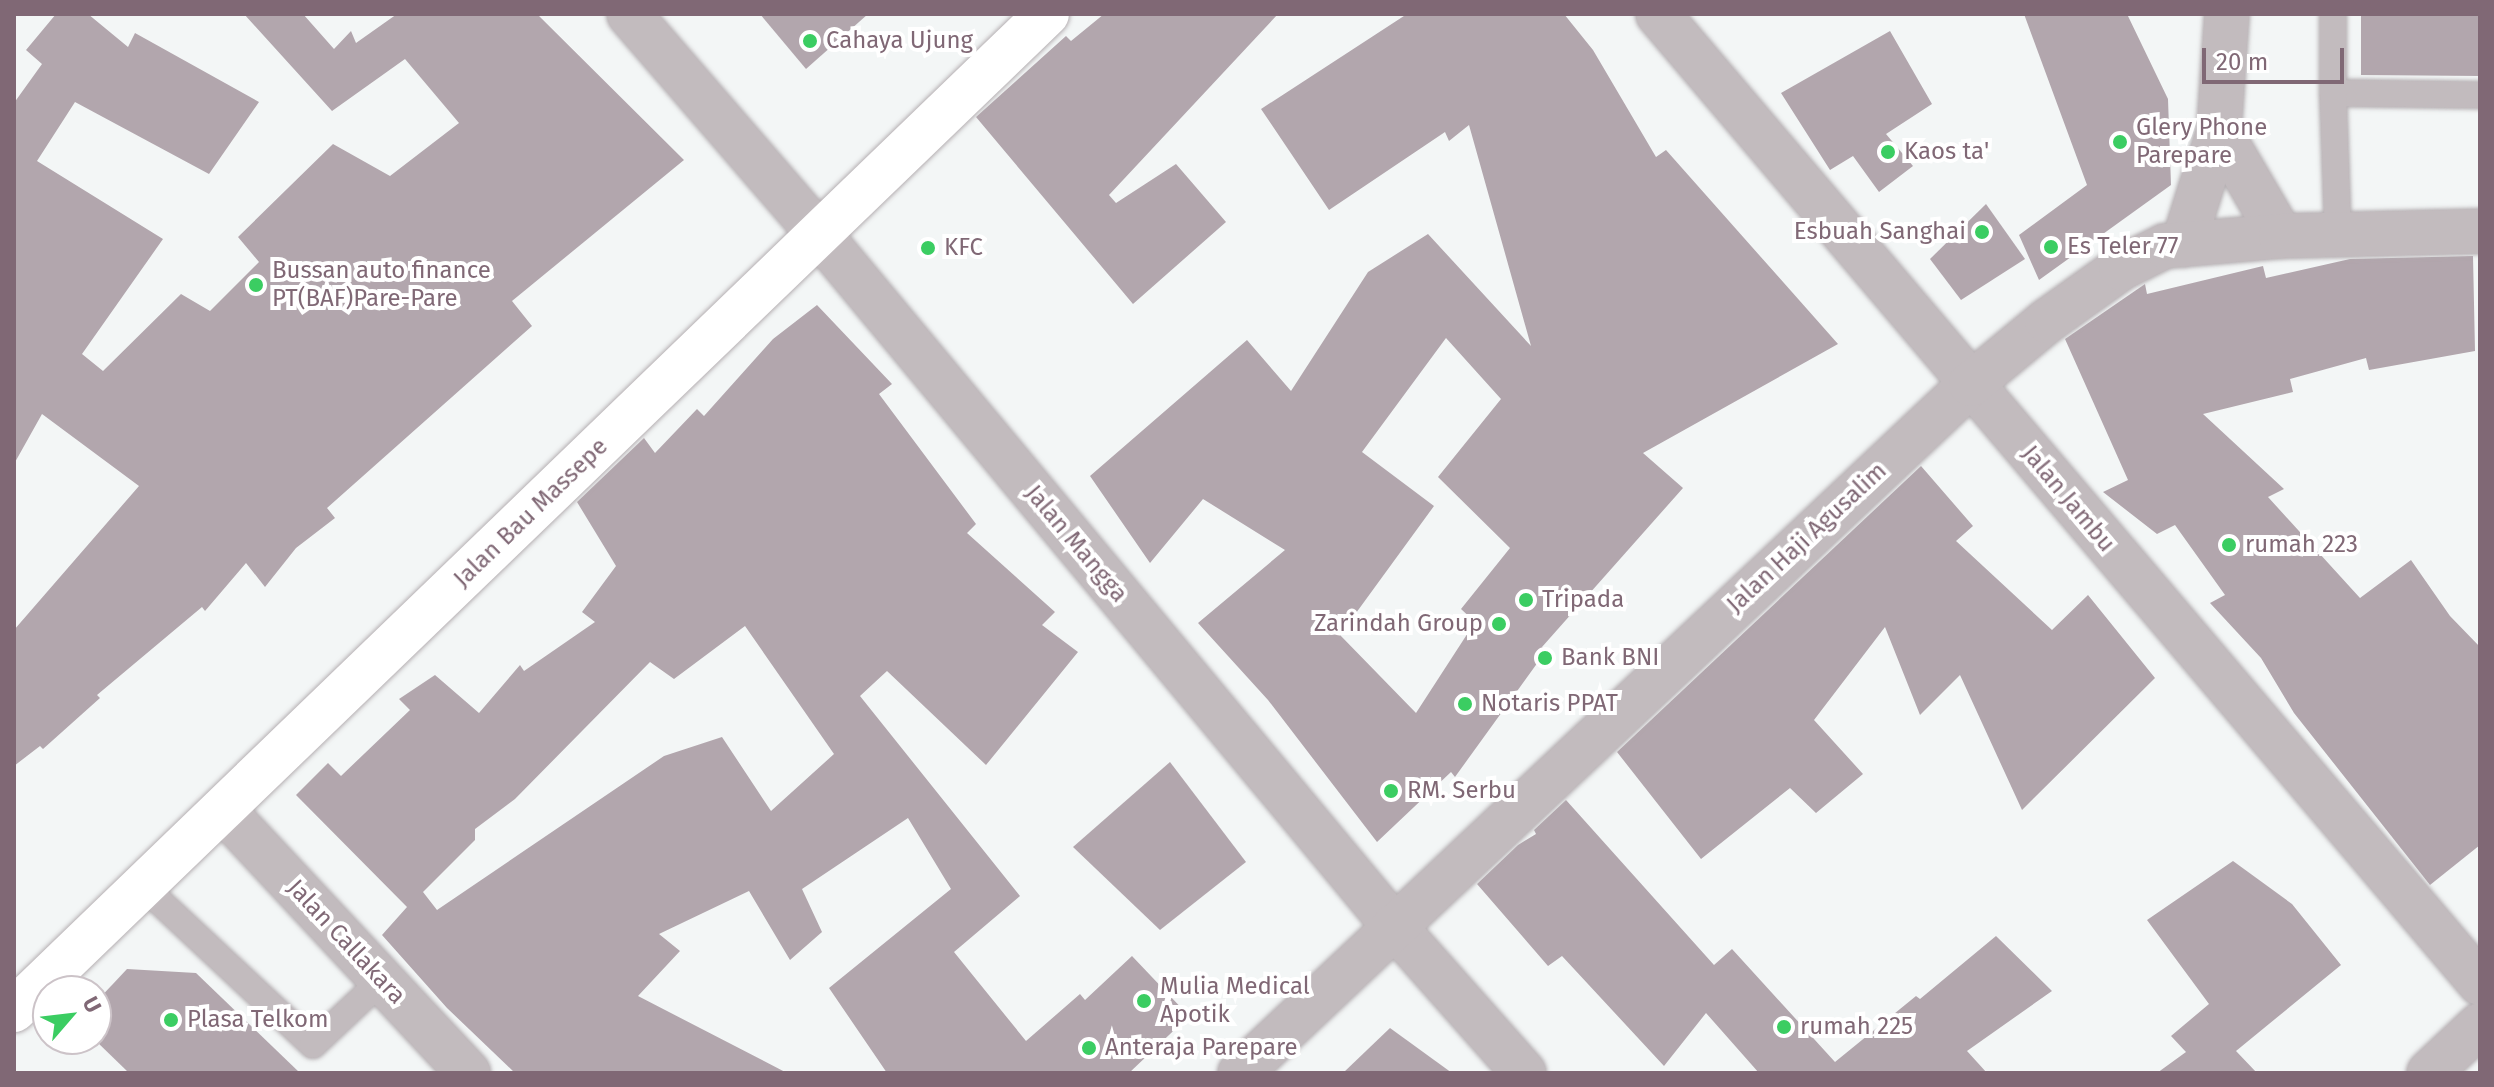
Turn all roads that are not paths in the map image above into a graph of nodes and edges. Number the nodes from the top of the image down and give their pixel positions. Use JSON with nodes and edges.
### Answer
{"nodes":[{"id":1,"x":629,"y":14,"type":"edge"},
{"id":2,"x":1047,"y":14,"type":"edge"},
{"id":3,"x":1658,"y":14,"type":"edge"},
{"id":4,"x":2227,"y":14,"type":"edge"},
{"id":5,"x":2333,"y":14,"type":"edge"},
{"id":6,"x":2333,"y":93,"type":"junction"},
{"id":7,"x":2480,"y":95,"type":"edge"},
{"id":8,"x":2219,"y":130,"type":"junction"},
{"id":9,"x":2480,"y":231,"type":"edge"},
{"id":10,"x":2338,"y":233,"type":"junction"},
{"id":11,"x":819,"y":234,"type":"junction"},
{"id":12,"x":2281,"y":236,"type":"junction"},
{"id":13,"x":2183,"y":245,"type":"junction"},
{"id":14,"x":1971,"y":384,"type":"junction"},
{"id":15,"x":224,"y":811,"type":"junction"},
{"id":16,"x":144,"y":887,"type":"junction"},
{"id":17,"x":1394,"y":926,"type":"junction"},
{"id":18,"x":382,"y":980,"type":"junction"},
{"id":19,"x":2480,"y":983,"type":"edge"},
{"id":20,"x":14,"y":1010,"type":"edge"},
{"id":21,"x":2480,"y":1025,"type":"edge"},
{"id":22,"x":468,"y":1073,"type":"edge"},
{"id":23,"x":1240,"y":1073,"type":"edge"},
{"id":24,"x":1524,"y":1073,"type":"edge"},
{"id":25,"x":2429,"y":1073,"type":"edge"}],
"edges":[{"from":1,"to":11,"type":"street","name":"Jalan Mangga"},
{"from":2,"to":11,"type":"highway","name":"Jalan Bau Massepe"},
{"from":3,"to":14,"type":"street","name":"Jalan Jambu"},
{"from":4,"to":8,"type":"street"},
{"from":5,"to":6,"type":"lane"},
{"from":6,"to":7,"type":"lane"},
{"from":6,"to":10,"type":"lane"},
{"from":8,"to":12,"type":"street"},
{"from":8,"to":13,"type":"street"},
{"from":9,"to":10,"type":"street","name":"Jalan Haji Agusalim"},
{"from":10,"to":12,"type":"street","name":"Jalan Haji Agusalim"},
{"from":11,"to":15,"type":"highway","name":"Jalan Bau Massepe"},
{"from":11,"to":17,"type":"street","name":"Jalan Mangga"},
{"from":12,"to":13,"type":"street","name":"Jalan Haji Agusalim"},
{"from":13,"to":14,"type":"street","name":"Jalan Haji Agusalim"},
{"from":14,"to":17,"type":"street","name":"Jalan Haji Agusalim"},
{"from":14,"to":19,"type":"street","name":"Jalan Jambu"},
{"from":15,"to":16,"type":"highway","name":"Jalan Bau Massepe"},
{"from":15,"to":18,"type":"street","name":"Jalan Callakara"},
{"from":16,"to":18,"type":"lane"},
{"from":16,"to":20,"type":"highway","name":"Jalan Bau Massepe"},
{"from":17,"to":23,"type":"street","name":"Jalan Haji Agusalim"},
{"from":17,"to":24,"type":"street","name":"Jalan Mangga"},
{"from":18,"to":22,"type":"street","name":"Jalan Callakara"},
{"from":21,"to":25,"type":"street"}]}
